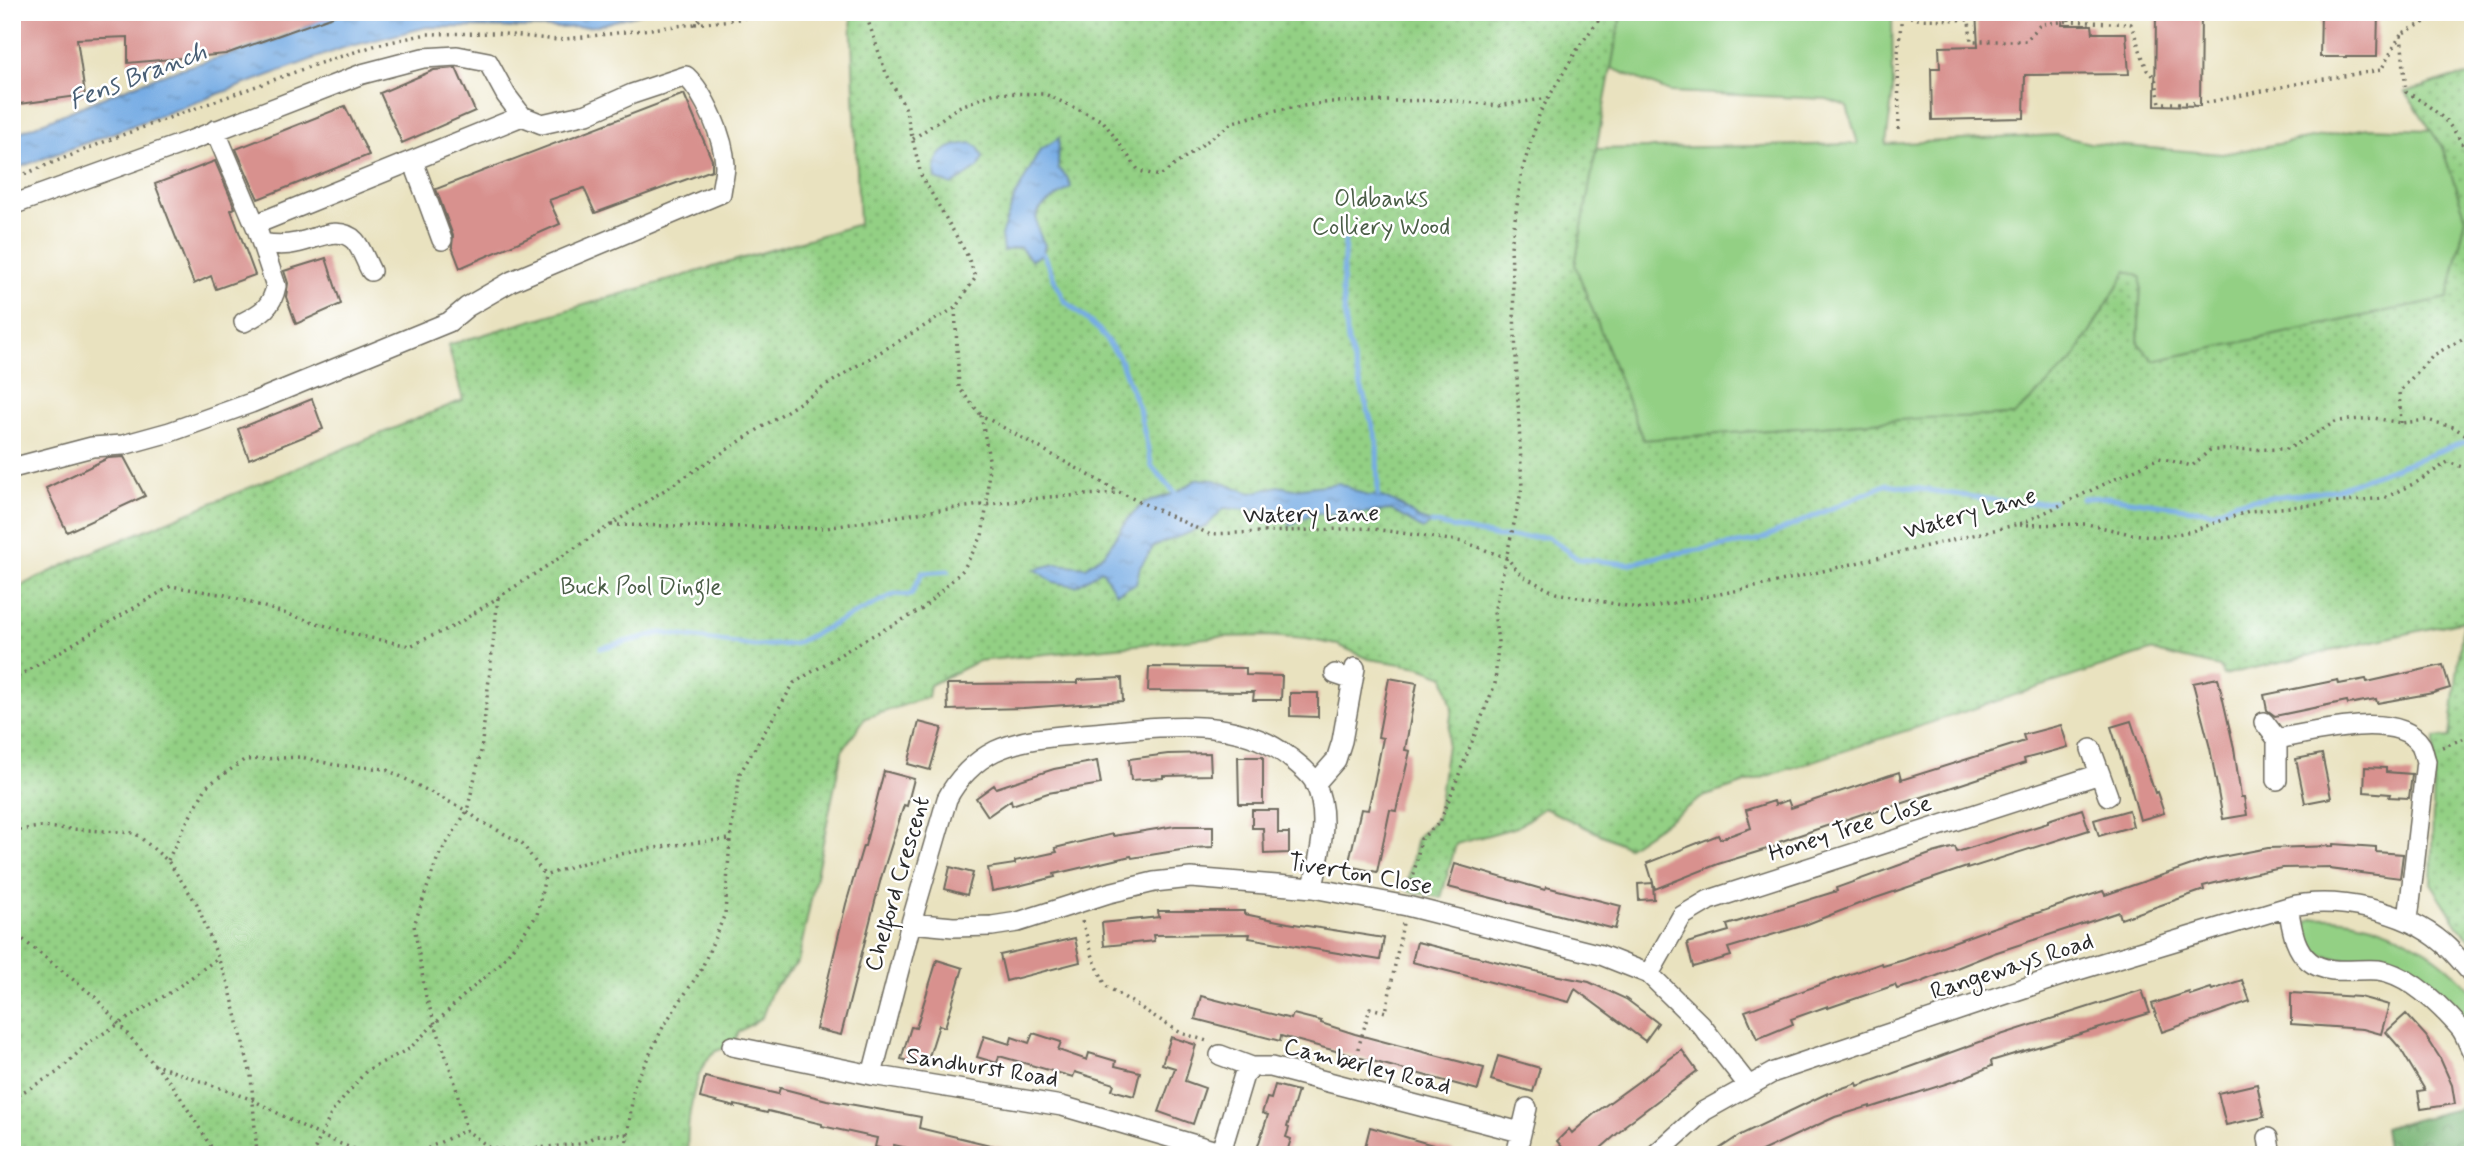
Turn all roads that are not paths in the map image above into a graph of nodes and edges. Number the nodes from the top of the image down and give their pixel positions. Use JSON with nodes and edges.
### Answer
{"nodes":[{"id":1,"x":522,"y":116,"type":"junction"},
{"id":2,"x":215,"y":131,"type":"junction"},
{"id":3,"x":413,"y":161,"type":"junction"},
{"id":4,"x":12,"y":205,"type":"edge"},
{"id":5,"x":266,"y":220,"type":"dead end"},
{"id":6,"x":442,"y":240,"type":"dead end"},
{"id":7,"x":262,"y":243,"type":"junction"},
{"id":8,"x":371,"y":271,"type":"dead end"},
{"id":9,"x":244,"y":322,"type":"dead end"},
{"id":10,"x":12,"y":468,"type":"edge"},
{"id":11,"x":1348,"y":674,"type":"dead end"},
{"id":12,"x":2263,"y":722,"type":"dead end"},
{"id":13,"x":2277,"y":739,"type":"junction"},
{"id":14,"x":2091,"y":749,"type":"dead end"},
{"id":15,"x":2100,"y":775,"type":"junction"},
{"id":16,"x":2277,"y":780,"type":"dead end"},
{"id":17,"x":1315,"y":783,"type":"junction"},
{"id":18,"x":2108,"y":796,"type":"dead end"},
{"id":19,"x":1312,"y":888,"type":"junction"},
{"id":20,"x":2288,"y":907,"type":"junction"},
{"id":21,"x":2408,"y":920,"type":"junction"},
{"id":22,"x":911,"y":923,"type":"junction"},
{"id":23,"x":1649,"y":974,"type":"junction"},
{"id":24,"x":2473,"y":975,"type":"edge"},
{"id":25,"x":732,"y":1046,"type":"dead end"},
{"id":26,"x":2473,"y":1054,"type":"edge"},
{"id":27,"x":1220,"y":1055,"type":"road end"},
{"id":28,"x":1252,"y":1067,"type":"junction"},
{"id":29,"x":872,"y":1075,"type":"junction"},
{"id":30,"x":1748,"y":1085,"type":"junction"},
{"id":31,"x":1527,"y":1108,"type":"dead end"},
{"id":32,"x":1520,"y":1132,"type":"junction"},
{"id":33,"x":1220,"y":1153,"type":"edge"},
{"id":34,"x":1516,"y":1155,"type":"edge"},
{"id":35,"x":1655,"y":1155,"type":"edge"}],
"edges":[{"from":1,"to":2,"type":"street"},
{"from":1,"to":3,"type":"street"},
{"from":1,"to":10,"type":"street"},
{"from":2,"to":4,"type":"street"},
{"from":2,"to":7,"type":"street"},
{"from":3,"to":5,"type":"street"},
{"from":3,"to":6,"type":"street"},
{"from":7,"to":8,"type":"street"},
{"from":7,"to":9,"type":"street"},
{"from":11,"to":17,"type":"street"},
{"from":12,"to":13,"type":"street"},
{"from":13,"to":16,"type":"street"},
{"from":13,"to":21,"type":"street"},
{"from":14,"to":15,"type":"street"},
{"from":15,"to":18,"type":"street"},
{"from":15,"to":23,"type":"street","name":"Honey Tree Close"},
{"from":17,"to":19,"type":"street"},
{"from":17,"to":22,"type":"street","name":"Chelford Crescent"},
{"from":19,"to":22,"type":"street","name":"Tiverton Close"},
{"from":19,"to":23,"type":"street","name":"Tiverton Close"},
{"from":20,"to":21,"type":"street","name":"Rangeways Road"},
{"from":20,"to":26,"type":"street"},
{"from":20,"to":30,"type":"street","name":"Rangeways Road"},
{"from":21,"to":24,"type":"street","name":"Rangeways Road"},
{"from":22,"to":29,"type":"street","name":"Chelford Crescent"},
{"from":23,"to":30,"type":"street","name":"Tiverton Close"},
{"from":25,"to":29,"type":"street","name":"Sandhurst Road"},
{"from":27,"to":28,"type":"street"},
{"from":28,"to":32,"type":"street","name":"Camberley Road"},
{"from":28,"to":33,"type":"street","name":"Camberley Road"},
{"from":29,"to":33,"type":"street","name":"Sandhurst Road"},
{"from":30,"to":35,"type":"street","name":"Rangeways Road"},
{"from":31,"to":32,"type":"street"},
{"from":32,"to":34,"type":"street"}]}
